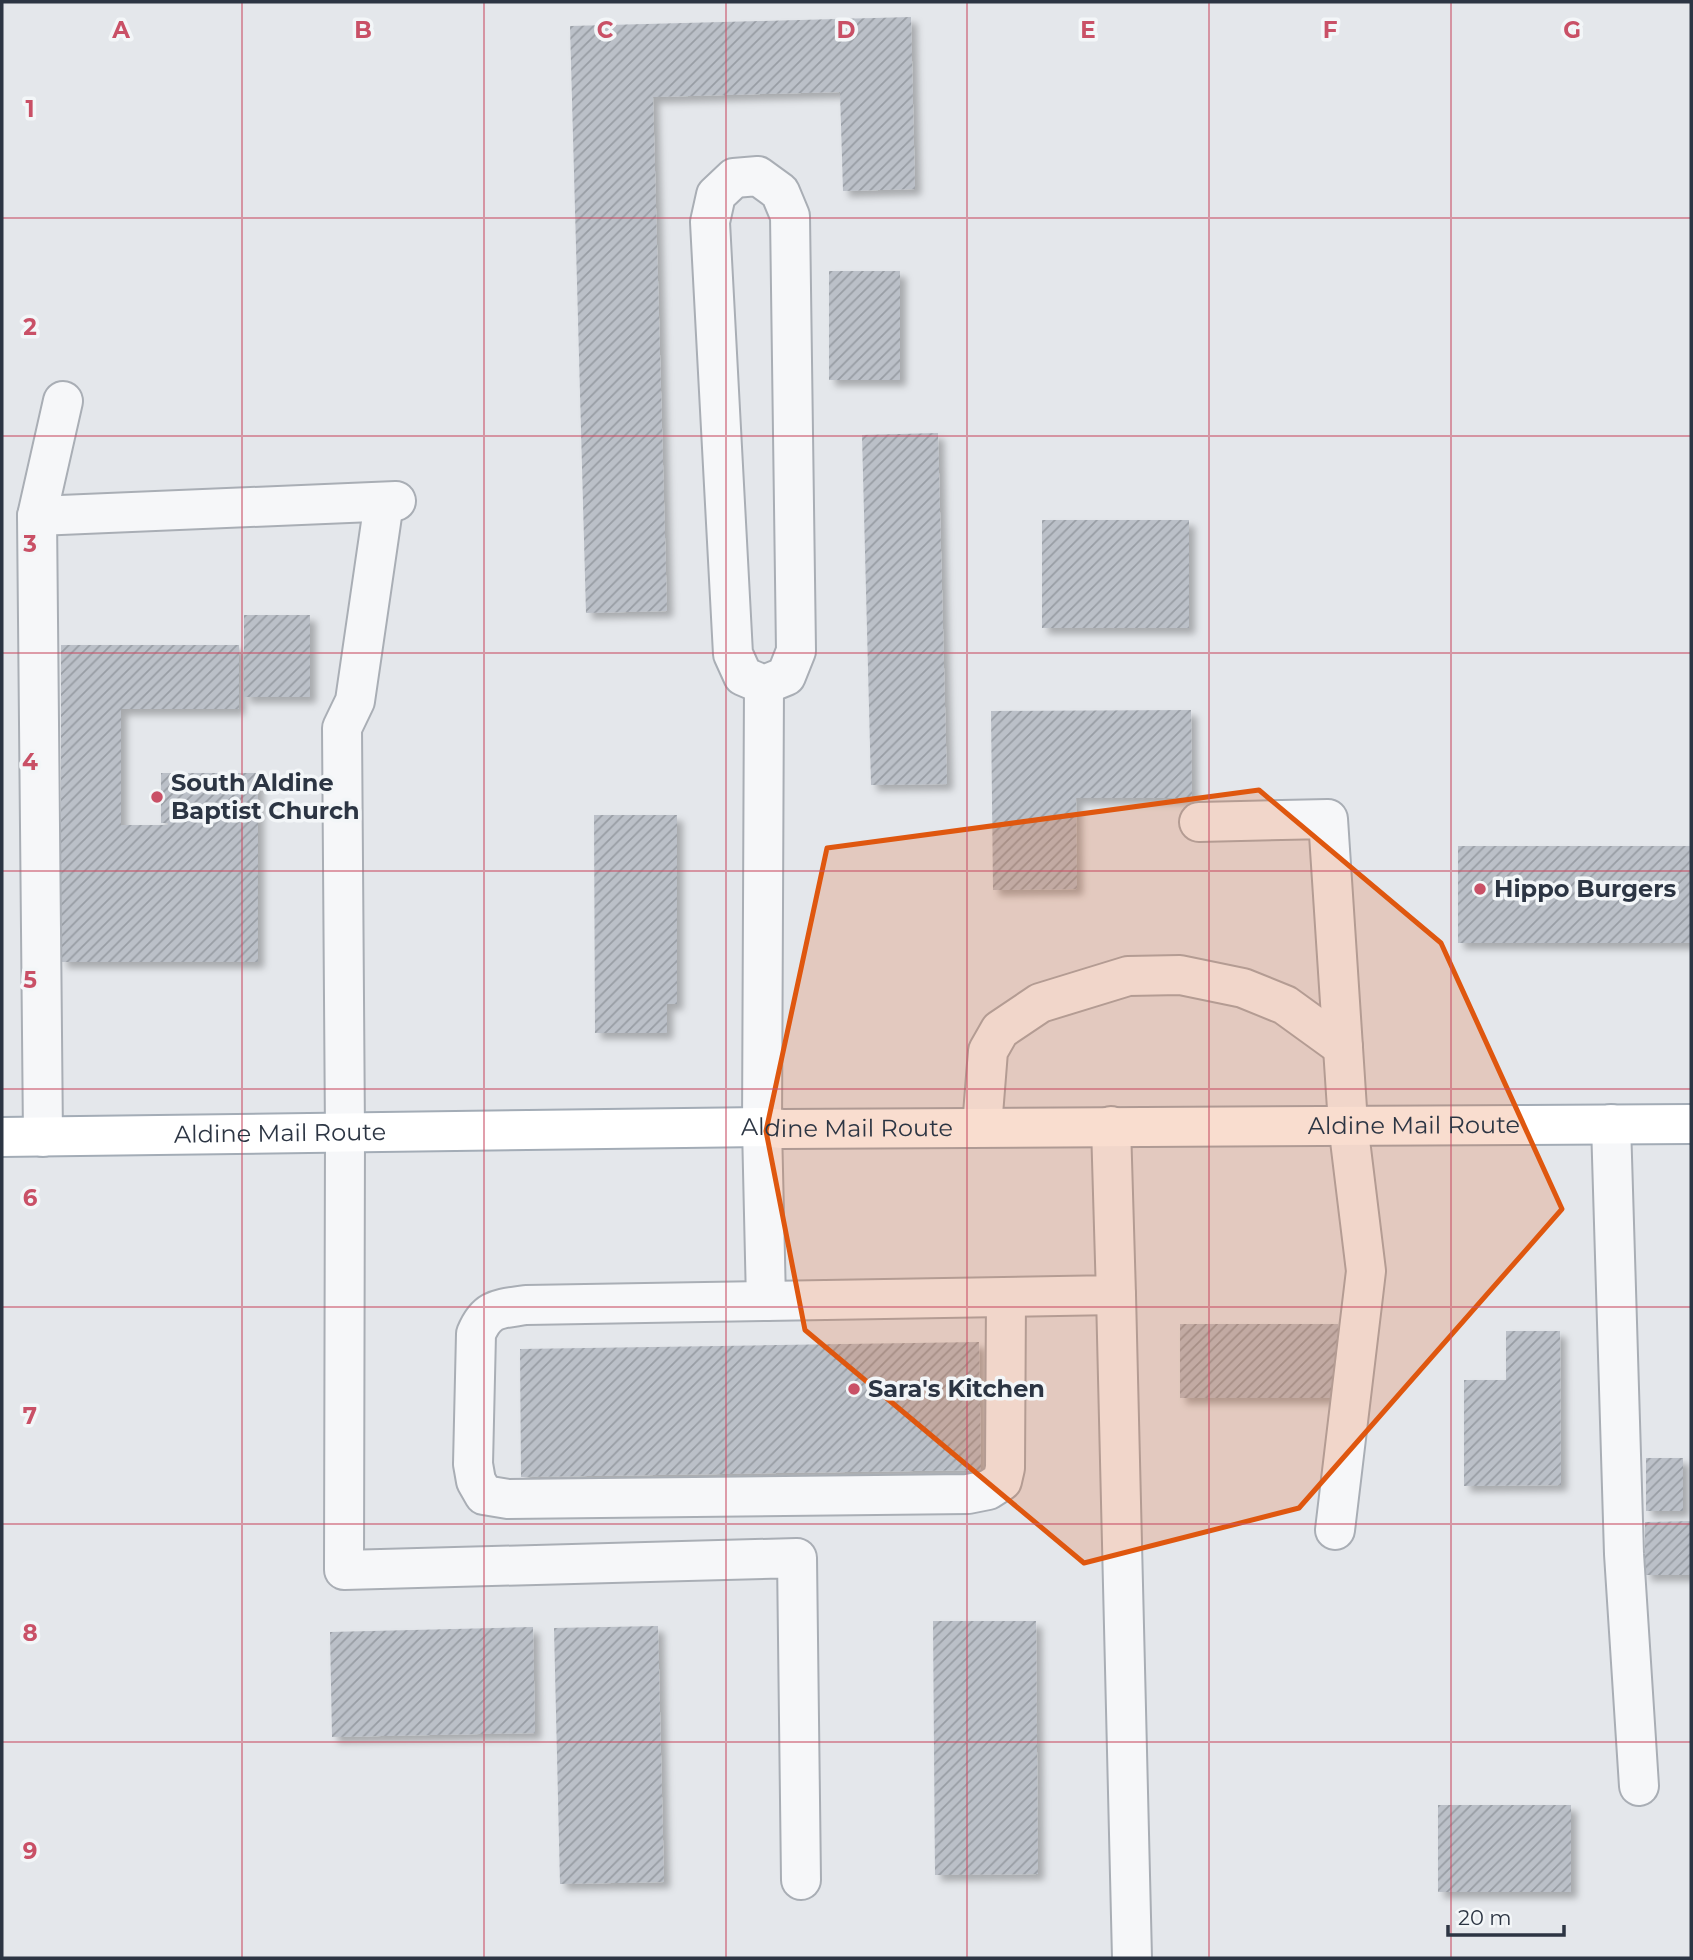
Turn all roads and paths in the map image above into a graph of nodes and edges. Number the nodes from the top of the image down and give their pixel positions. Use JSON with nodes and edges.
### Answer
{"nodes":[{"id":1,"x":64,"y":401,"type":"dead end"},
{"id":2,"x":37,"y":516,"type":"junction"},
{"id":3,"x":764,"y":685,"type":"junction"},
{"id":4,"x":1199,"y":822,"type":"dead end"},
{"id":5,"x":1343,"y":1048,"type":"junction"},
{"id":6,"x":1348,"y":1124,"type":"junction"},
{"id":7,"x":1612,"y":1124,"type":"junction"},
{"id":8,"x":1691,"y":1124,"type":"edge"},
{"id":9,"x":1111,"y":1126,"type":"junction"},
{"id":10,"x":762,"y":1127,"type":"junction"},
{"id":11,"x":982,"y":1127,"type":"junction"},
{"id":12,"x":345,"y":1133,"type":"junction"},
{"id":13,"x":2,"y":1137,"type":"edge"},
{"id":14,"x":43,"y":1137,"type":"junction"},
{"id":15,"x":1116,"y":1295,"type":"junction"},
{"id":16,"x":1006,"y":1297,"type":"junction"},
{"id":17,"x":766,"y":1301,"type":"junction"},
{"id":18,"x":1335,"y":1530,"type":"dead end"},
{"id":19,"x":1639,"y":1786,"type":"dead end"},
{"id":20,"x":801,"y":1880,"type":"dead end"},
{"id":21,"x":1132,"y":1958,"type":"edge"}],
"edges":[{"from":1,"to":2,"type":"lane"},
{"from":2,"to":12,"type":"lane"},
{"from":2,"to":14,"type":"lane"},
{"from":3,"to":3,"type":"lane"},
{"from":3,"to":10,"type":"lane"},
{"from":4,"to":5,"type":"lane"},
{"from":5,"to":6,"type":"lane"},
{"from":5,"to":11,"type":"lane"},
{"from":6,"to":7,"type":"main road","name":"Aldine Mail Route"},
{"from":6,"to":9,"type":"main road","name":"Aldine Mail Route"},
{"from":6,"to":18,"type":"lane"},
{"from":7,"to":8,"type":"main road","name":"Aldine Mail Route"},
{"from":7,"to":19,"type":"lane"},
{"from":9,"to":11,"type":"main road","name":"Aldine Mail Route"},
{"from":9,"to":15,"type":"lane"},
{"from":10,"to":11,"type":"main road","name":"Aldine Mail Route"},
{"from":10,"to":12,"type":"main road","name":"Aldine Mail Route"},
{"from":10,"to":17,"type":"lane"},
{"from":12,"to":14,"type":"main road","name":"Aldine Mail Route"},
{"from":12,"to":20,"type":"lane"},
{"from":13,"to":14,"type":"main road","name":"Aldine Mail Route"},
{"from":15,"to":16,"type":"lane"},
{"from":15,"to":21,"type":"lane"},
{"from":16,"to":17,"type":"lane"},
{"from":16,"to":17,"type":"lane"}]}
